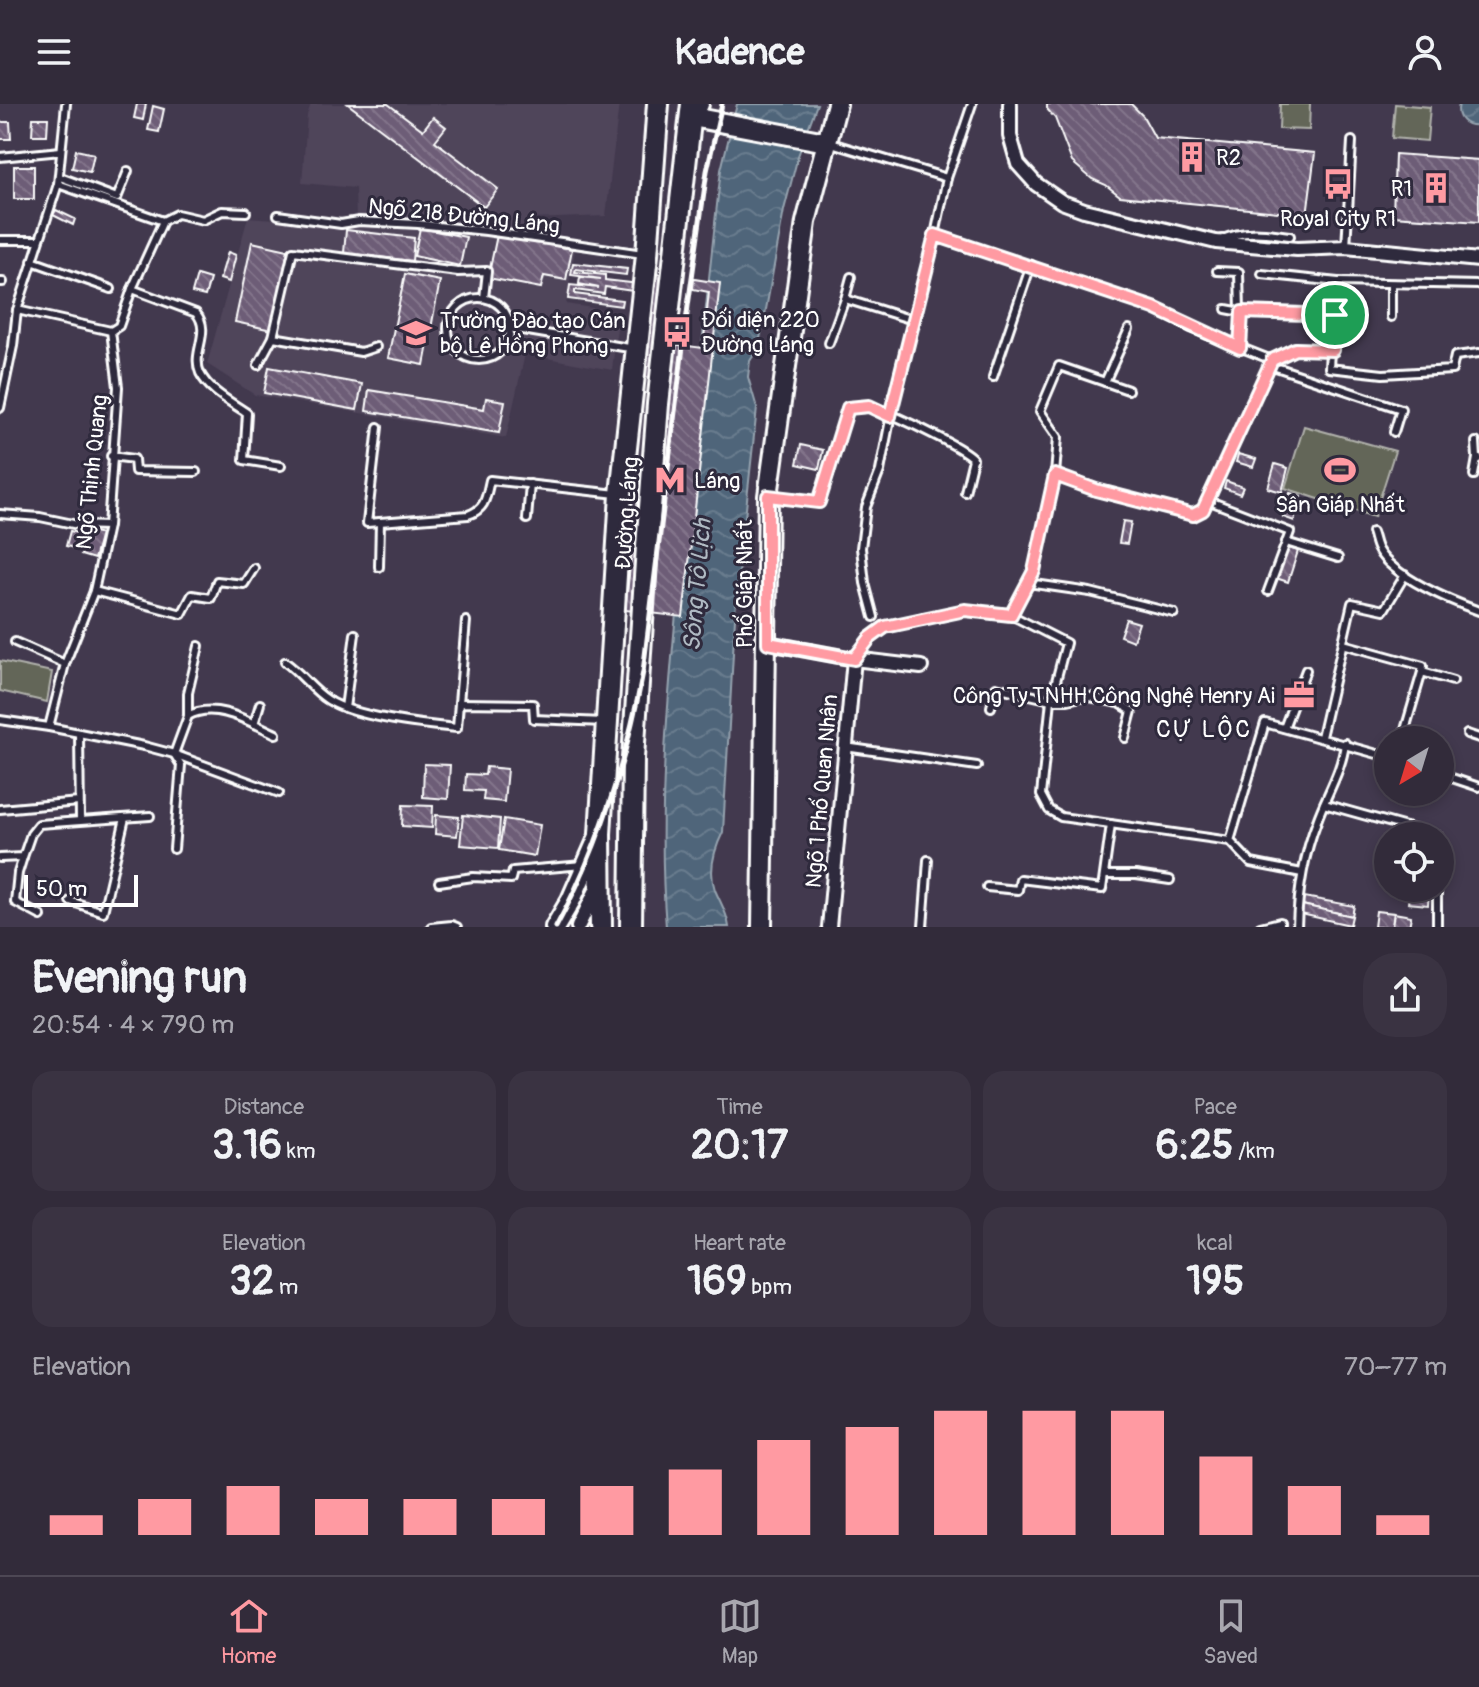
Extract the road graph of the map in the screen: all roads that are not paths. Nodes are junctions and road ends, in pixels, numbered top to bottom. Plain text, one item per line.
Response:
1 (66, 104) edge
2 (658, 104) edge
3 (837, 104) edge
4 (972, 104) edge
5 (1010, 104) edge
6 (694, 108) edge
7 (818, 140) junction
8 (1352, 141) dead end
9 (61, 151) junction
10 (0, 157) edge
11 (128, 171) dead end
12 (947, 178) junction
13 (59, 181) junction
14 (246, 212) dead end
15 (278, 215) dead end
16 (163, 221) junction
17 (935, 235) junction
18 (1290, 236) dead end
19 (0, 240) edge
20 (39, 240) junction
21 (1216, 242) junction
22 (1346, 247) junction
23 (647, 255) junction
24 (1479, 260) edge
25 (32, 261) junction
26 (1031, 265) junction
27 (1217, 271) dead end
28 (1262, 274) dead end
29 (851, 277) dead end
30 (1338, 282) junction
31 (1391, 284) junction
32 (1479, 285) edge
33 (111, 289) dead end
34 (132, 289) junction
35 (484, 298) junction
36 (845, 299) junction
37 (1226, 309) dead end
38 (17, 310) junction
39 (1241, 312) junction
40 (1335, 315) junction
41 (1391, 317) dead end
42 (913, 320) junction
43 (510, 328) junction
44 (1129, 329) dead end
45 (111, 331) junction
46 (273, 337) junction
47 (829, 343) dead end
48 (376, 347) dead end
49 (1240, 348) junction
50 (635, 349) junction
51 (1332, 350) junction
52 (1479, 353) edge
53 (1271, 363) junction
54 (258, 365) dead end
55 (993, 377) dead end
56 (1105, 382) junction
57 (1128, 390) dead end
58 (630, 400) junction
59 (658, 404) junction
60 (0, 408) edge
61 (890, 416) junction
62 (378, 427) dead end
63 (1394, 432) dead end
64 (1476, 442) dead end
65 (111, 456) junction
66 (1478, 458) edge
67 (281, 466) dead end
68 (196, 472) dead end
69 (1055, 475) junction
70 (1474, 475) dead end
71 (530, 484) junction
72 (965, 492) dead end
73 (621, 494) junction
74 (768, 496) junction
75 (1207, 500) junction
76 (0, 514) edge
77 (527, 519) dead end
78 (380, 522) junction
79 (108, 526) junction
80 (1372, 532) dead end
81 (1286, 542) junction
82 (1338, 558) dead end
83 (379, 567) dead end
84 (254, 568) dead end
85 (1405, 575) junction
86 (1028, 583) junction
87 (94, 591) junction
88 (1268, 591) dead end
89 (1479, 611) edge
90 (1174, 613) dead end
91 (1011, 615) junction
92 (874, 617) dead end
93 (466, 621) dead end
94 (355, 634) dead end
95 (15, 642) dead end
96 (768, 643) junction
97 (1343, 644) junction
98 (199, 646) dead end
99 (854, 659) junction
100 (285, 662) dead end
101 (65, 664) junction
102 (921, 667) dead end
103 (1306, 670) dead end
104 (1422, 672) junction
105 (1453, 681) dead end
106 (1051, 700) junction
107 (459, 703) junction
108 (260, 704) dead end
109 (991, 707) dead end
110 (345, 708) junction
111 (188, 716) junction
112 (0, 720) edge
113 (607, 722) junction
114 (254, 724) junction
115 (1406, 726) edge
116 (49, 727) junction
117 (1284, 728) junction
118 (79, 733) junction
119 (276, 734) dead end
120 (1467, 734) dead end
121 (1321, 737) junction
122 (1125, 738) dead end
123 (1479, 738) edge
124 (1345, 743) junction
125 (845, 747) junction
126 (1374, 752) edge
127 (174, 754) junction
128 (977, 766) dead end
129 (1454, 779) edge
130 (1479, 787) edge
131 (279, 793) dead end
132 (79, 802) junction
133 (1324, 804) junction
134 (0, 809) edge
135 (150, 816) dead end
136 (125, 818) junction
137 (80, 820) junction
138 (1388, 822) edge
139 (1111, 824) junction
140 (600, 834) junction
141 (1230, 841) junction
142 (174, 849) dead end
143 (23, 857) junction
144 (0, 858) edge
145 (928, 860) dead end
146 (587, 865) junction
147 (1302, 873) junction
148 (1106, 875) junction
149 (1170, 880) dead end
150 (439, 882) dead end
151 (600, 883) junction
152 (987, 887) dead end
153 (70, 901) dead end
154 (1437, 902) edge
155 (41, 916) dead end
156 (431, 927) edge
157 (457, 927) edge
158 (555, 927) edge
159 (578, 927) edge
160 (601, 927) edge
161 (631, 927) edge
162 (762, 927) edge
163 (829, 927) edge
164 (923, 927) edge
165 (1260, 927) edge
166 (1280, 927) edge
167 (1297, 927) edge
168 (1437, 927) edge

1 - 9 lane
2 - 23 main road, Đường Láng
3 - 7 main road, Phố Giáp Nhất
4 - 12 lane
5 - 21 street
6 - 7 main road
6 - 59 main road, Đường Láng
7 - 12 lane
7 - 74 main road, Phố Giáp Nhất
8 - 22 lane
9 - 10 lane
9 - 13 lane
11 - 13 lane
12 - 17 lane
13 - 16 lane
13 - 20 lane
14 - 16 lane
15 - 23 lane, Ngõ 218 Đường Láng
16 - 34 lane
17 - 26 lane
17 - 42 lane
18 - 21 lane
19 - 20 lane
20 - 25 lane
21 - 22 street
22 - 24 street
23 - 50 main road, Đường Láng
25 - 33 lane
25 - 38 lane
26 - 49 lane
26 - 55 lane
27 - 39 lane
28 - 30 lane
29 - 36 lane
30 - 31 lane
30 - 40 lane
31 - 32 lane
31 - 41 lane
34 - 45 lane
34 - 67 lane
35 - 43 lane
35 - 43 lane
35 - 46 lane
36 - 42 lane
36 - 47 lane
37 - 39 lane
38 - 45 lane
38 - 60 lane
39 - 40 lane
39 - 49 lane
40 - 51 lane
42 - 61 lane
43 - 50 lane
44 - 56 lane
45 - 65 lane, Ngõ Thịnh Quang
46 - 48 lane
46 - 54 lane
49 - 53 lane
50 - 58 main road, Đường Láng
51 - 52 lane
51 - 53 lane
53 - 63 lane
53 - 75 lane
56 - 57 lane
56 - 69 lane
58 - 59 main road
58 - 73 main road, Đường Láng
59 - 161 main road, Đường Láng
61 - 72 lane
61 - 74 lane
61 - 92 lane
62 - 78 lane
64 - 66 lane
65 - 68 lane
65 - 79 lane, Ngõ Thịnh Quang
66 - 70 lane
69 - 75 lane
69 - 86 lane
71 - 73 lane
71 - 77 lane
71 - 78 lane
73 - 113 main road, Đường Láng
74 - 96 main road, Phố Giáp Nhất
75 - 81 lane
76 - 79 lane
78 - 83 lane
79 - 87 lane, Ngõ Thịnh Quang
80 - 85 lane
81 - 82 lane
81 - 88 lane
84 - 87 lane
85 - 89 lane
85 - 97 lane
86 - 90 lane
86 - 91 lane
87 - 101 lane, Ngõ Thịnh Quang
91 - 99 lane
91 - 106 lane
93 - 107 lane
94 - 110 lane
95 - 101 lane
96 - 99 street
96 - 162 main road, Phố Giáp Nhất
97 - 104 lane
97 - 121 lane
98 - 111 lane
99 - 102 street
99 - 125 street, Ngõ 1 Phố Quan Nhân
100 - 110 lane
101 - 116 lane, Ngõ Thịnh Quang
103 - 117 lane
104 - 105 lane
104 - 115 lane
106 - 109 lane
106 - 122 lane
106 - 139 lane
107 - 110 lane
107 - 113 lane
108 - 114 lane
111 - 114 lane
111 - 127 lane
112 - 116 lane
113 - 140 main road, Đường Láng
114 - 119 lane
116 - 118 lane
117 - 121 lane
117 - 141 lane
118 - 127 lane
118 - 132 lane
120 - 123 lane
121 - 124 lane
124 - 126 lane
124 - 133 lane
125 - 128 lane
125 - 163 street, Ngõ 1 Phố Quan Nhân
127 - 131 lane
127 - 142 lane
129 - 130 lane
132 - 134 lane
132 - 137 lane
133 - 138 lane
133 - 147 lane
135 - 136 lane
136 - 137 lane
136 - 153 lane
137 - 143 lane
139 - 141 lane
139 - 148 lane
140 - 146 main road
140 - 151 main road, Đường Láng
141 - 147 lane
143 - 144 lane
143 - 155 lane
145 - 164 lane
146 - 150 lane
146 - 158 main road
147 - 167 lane
148 - 149 lane
148 - 152 lane
151 - 159 street
151 - 160 main road, Đường Láng
154 - 168 lane
156 - 157 lane
165 - 166 lane

